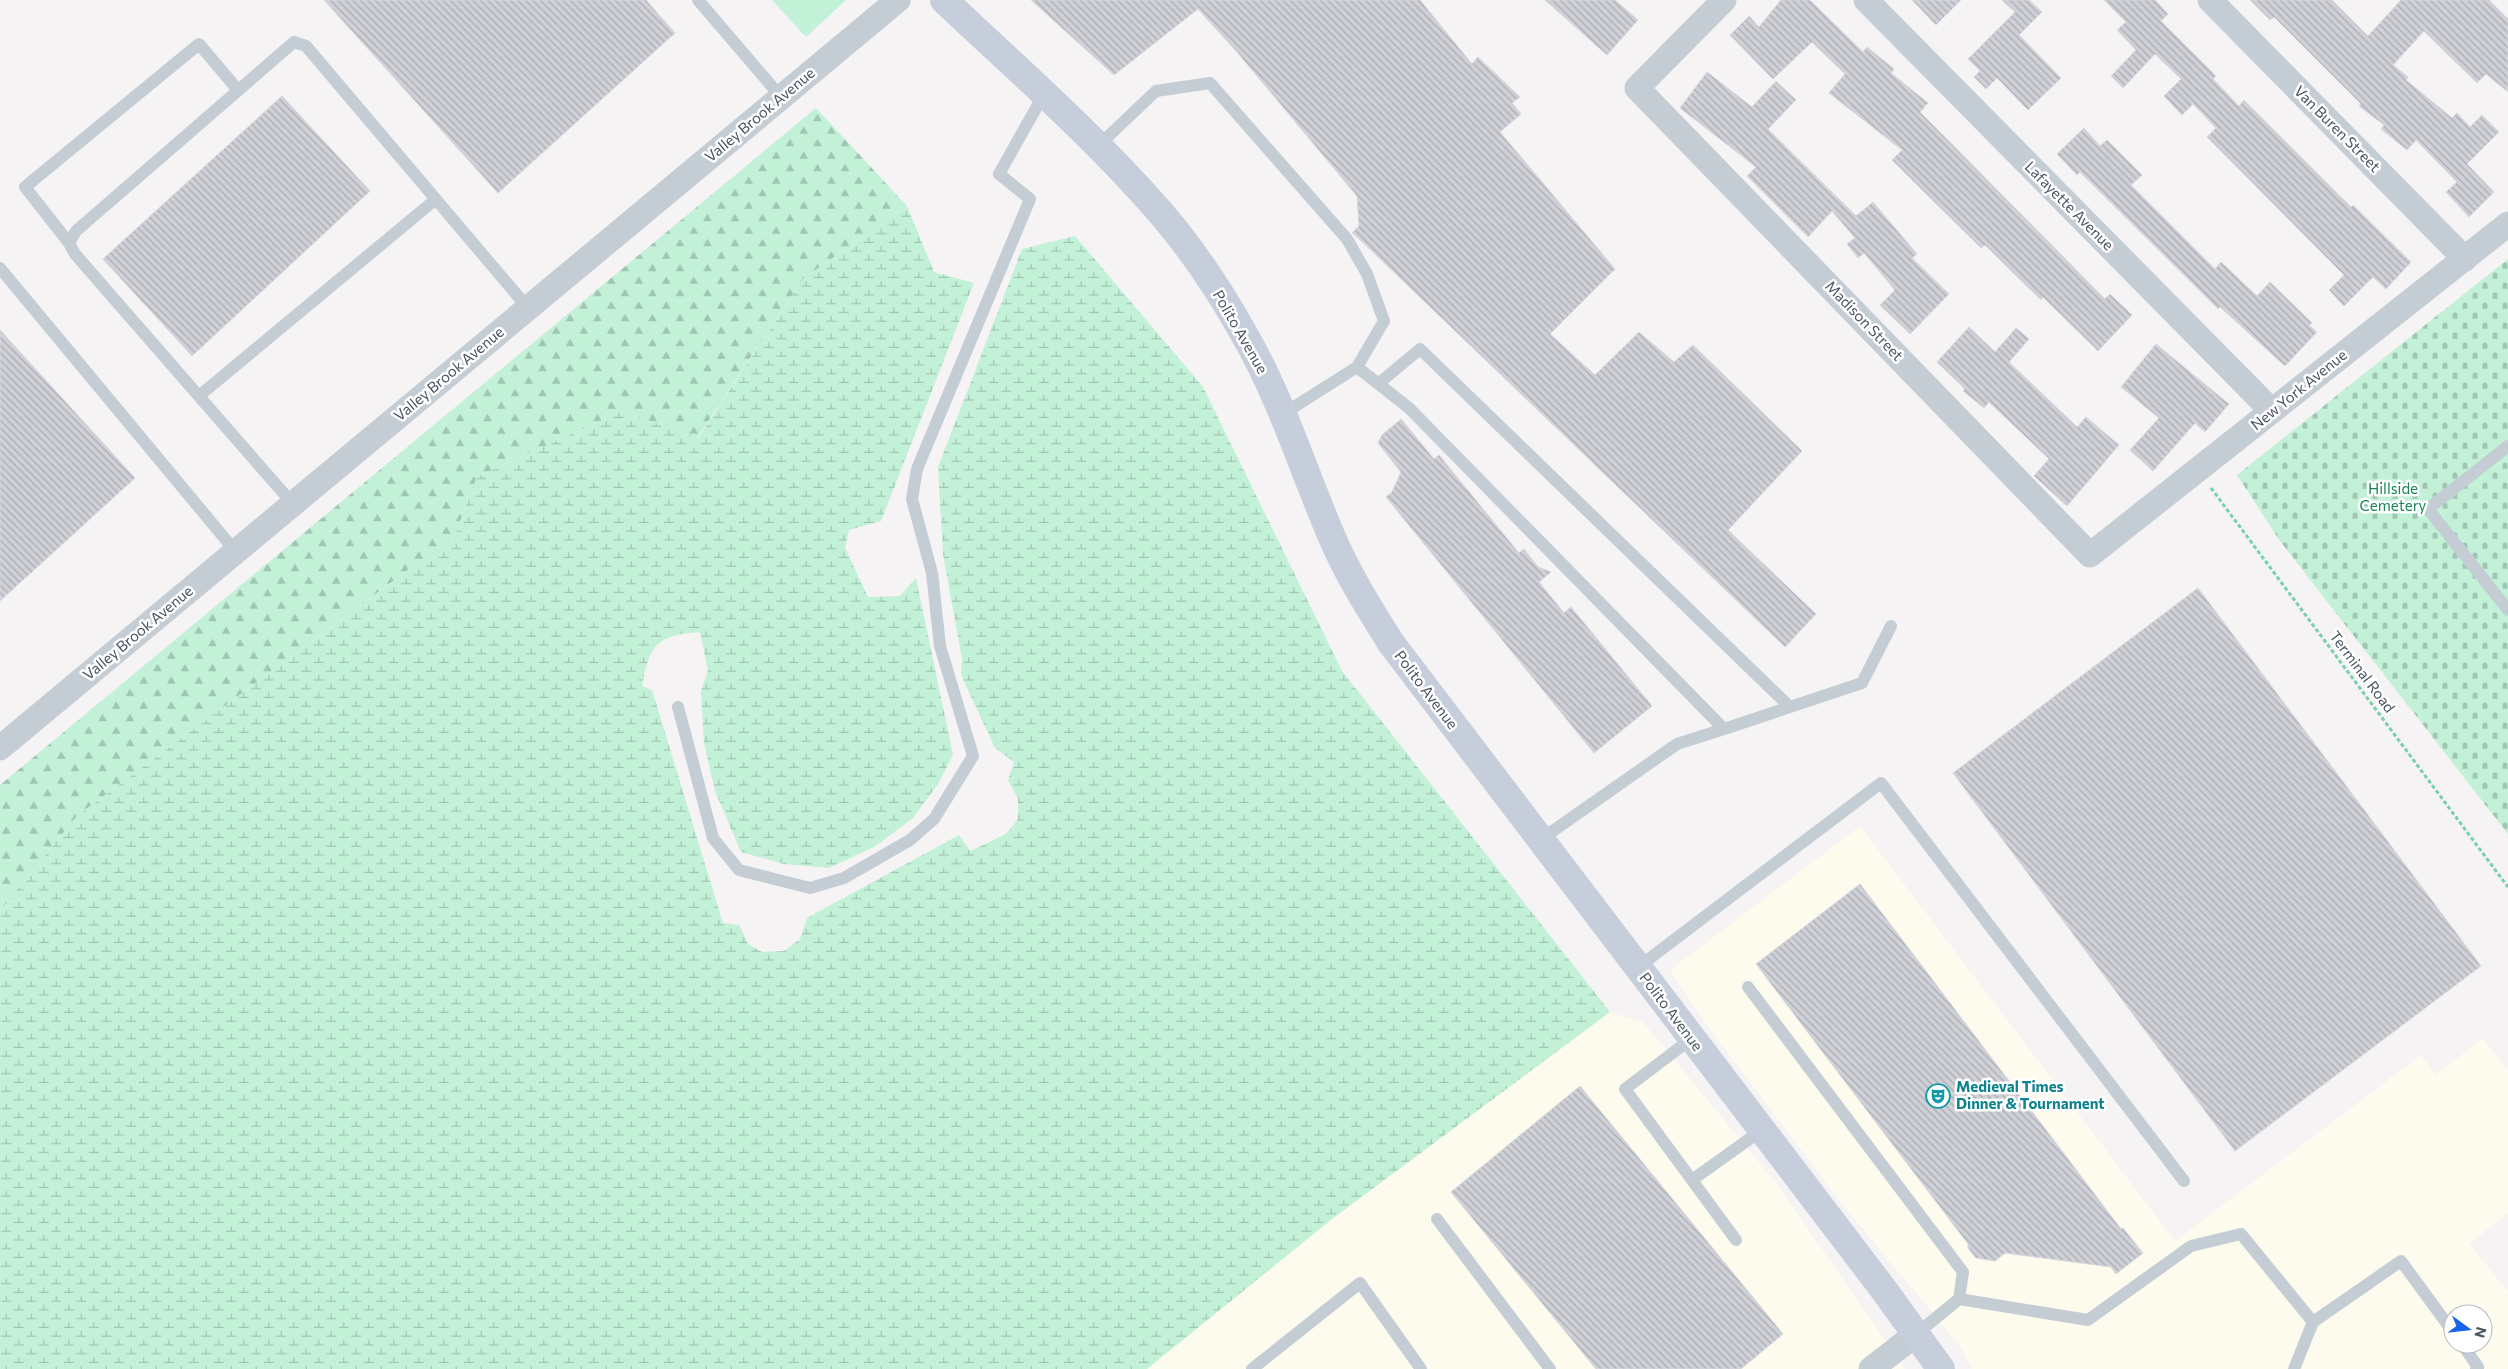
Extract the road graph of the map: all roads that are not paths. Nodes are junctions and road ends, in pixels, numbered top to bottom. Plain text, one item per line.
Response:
1 (698, 0) edge
2 (944, 0) edge
3 (1724, 0) edge
4 (1866, 0) edge
5 (2210, 0) edge
6 (892, 2) edge
7 (238, 90) junction
8 (1044, 94) junction
9 (780, 97) junction
10 (1098, 146) junction
11 (436, 199) junction
12 (2508, 224) edge
13 (69, 243) junction
14 (2465, 259) junction
15 (0, 268) edge
16 (528, 308) junction
17 (1357, 367) junction
18 (1378, 384) junction
19 (199, 396) junction
20 (2272, 411) junction
21 (1284, 414) junction
22 (2508, 446) edge
23 (293, 504) junction
24 (236, 552) junction
25 (2090, 554) joint
26 (2508, 610) edge
27 (1891, 626) dead end
28 (678, 707) dead end
29 (1790, 707) junction
30 (1724, 729) junction
31 (0, 748) edge
32 (1540, 840) junction
33 (1637, 968) junction
34 (1748, 987) dead end
35 (1691, 1039) junction
36 (1762, 1130) junction
37 (1692, 1180) junction
38 (2184, 1181) dead end
39 (1437, 1219) dead end
40 (1736, 1240) dead end
41 (1959, 1300) junction
42 (2443, 1318) edge
43 (2313, 1322) junction
44 (1915, 1335) junction
45 (2469, 1354) edge
46 (1252, 1369) edge
47 (1421, 1369) edge
48 (1550, 1369) edge
49 (1871, 1369) edge
50 (1941, 1369) edge
51 (2294, 1369) edge
52 (2476, 1369) edge

1 - 9 lane
2 - 8 street, Polito Avenue
3 - 25 street, Madison Street
4 - 20 street, Lafayette Avenue
5 - 14 street, Van Buren Street
6 - 9 street, Valley Brook Avenue
7 - 11 lane
7 - 13 lane
7 - 13 lane
8 - 10 street, Polito Avenue
8 - 28 lane
9 - 16 street, Valley Brook Avenue
10 - 17 lane
10 - 21 street, Polito Avenue
11 - 16 lane
11 - 19 lane
12 - 14 street, New York Avenue
13 - 19 lane
14 - 20 street, New York Avenue
15 - 24 lane
16 - 23 street, Valley Brook Avenue
17 - 18 lane
17 - 21 lane
18 - 29 lane
18 - 30 lane
19 - 23 lane
20 - 25 street, New York Avenue
21 - 32 street, Polito Avenue
22 - 26 lane
23 - 24 street, Valley Brook Avenue
24 - 31 street, Valley Brook Avenue
27 - 29 lane
29 - 30 lane
30 - 32 lane
32 - 33 street, Polito Avenue
33 - 35 street, Polito Avenue
33 - 38 lane
34 - 41 lane
35 - 36 street, Polito Avenue
35 - 37 lane
36 - 37 lane
36 - 44 street, Polito Avenue
37 - 40 lane
39 - 48 lane
41 - 43 lane
41 - 44 lane
42 - 43 lane
43 - 51 lane
44 - 49 street
44 - 50 street, Polito Avenue
45 - 52 lane
46 - 47 lane

